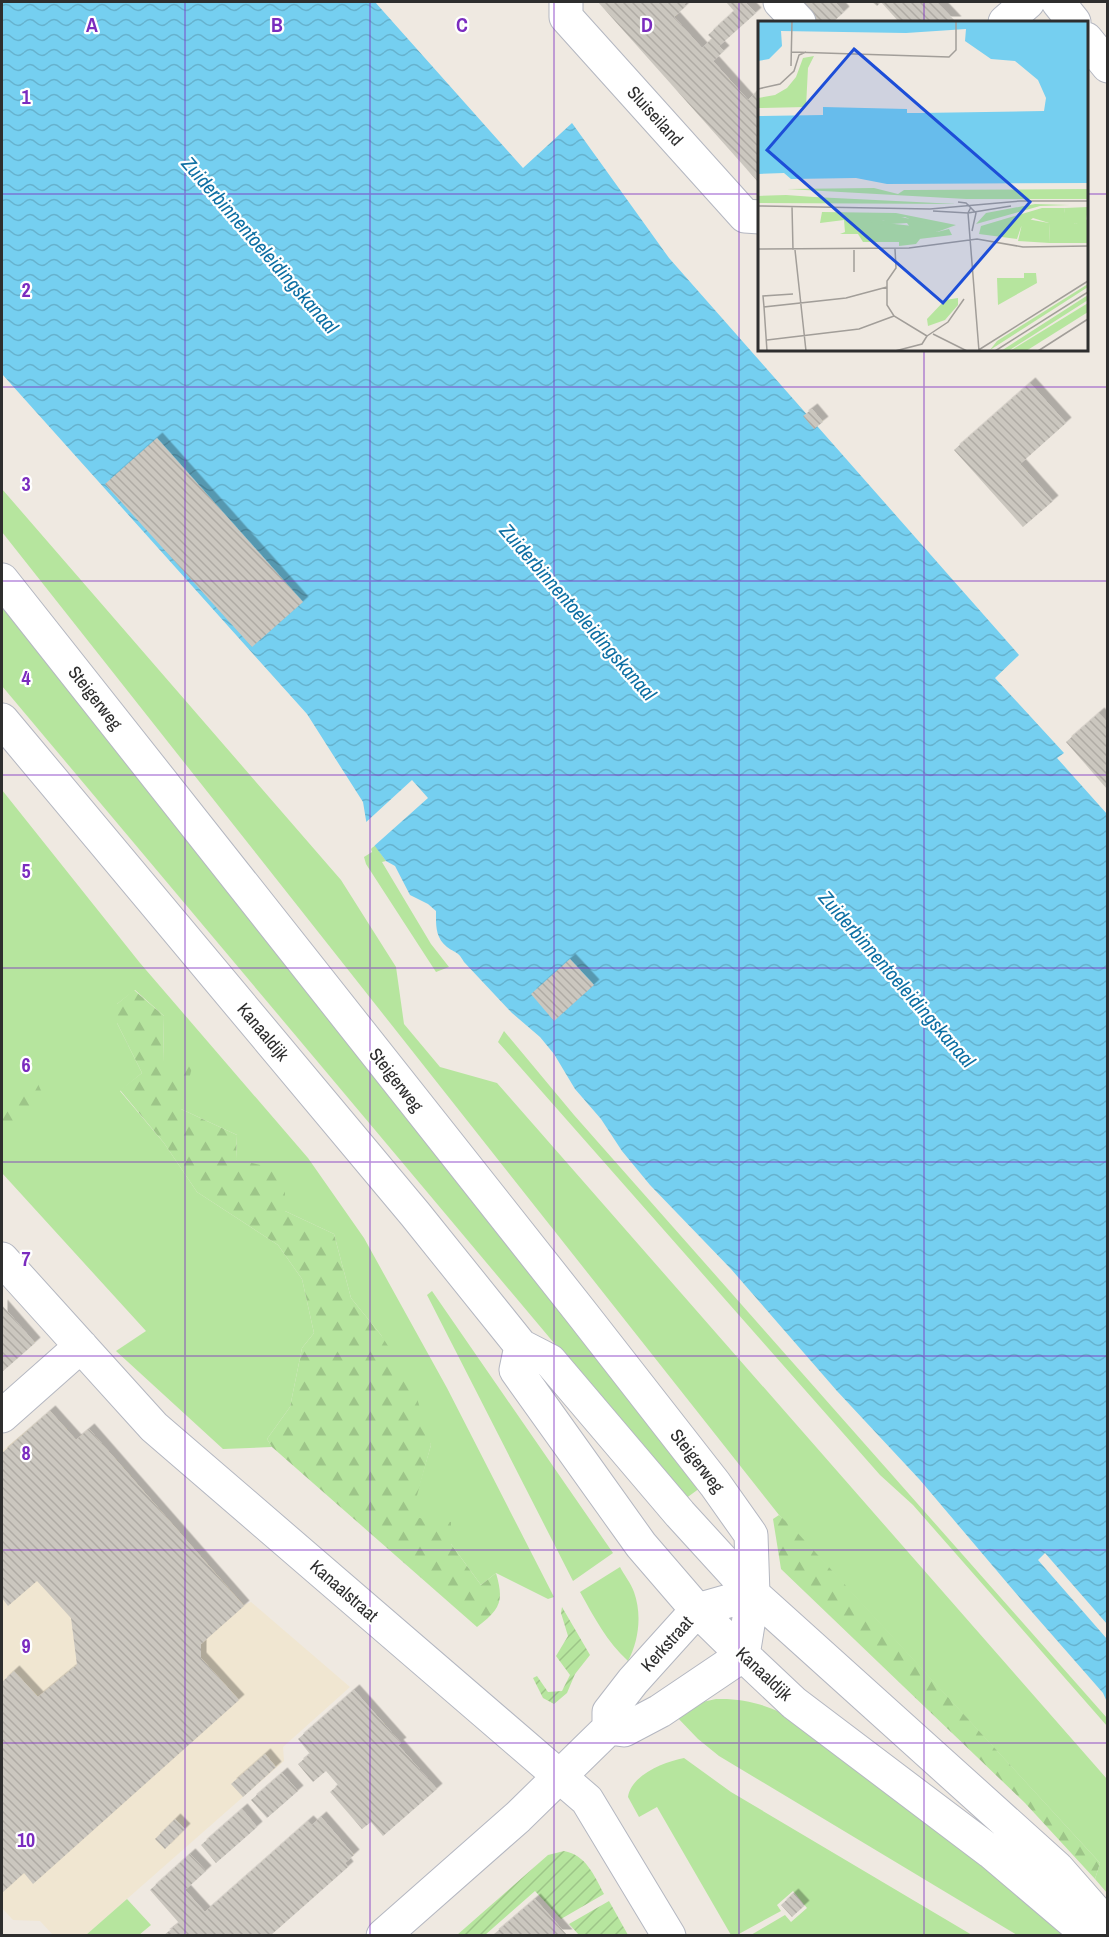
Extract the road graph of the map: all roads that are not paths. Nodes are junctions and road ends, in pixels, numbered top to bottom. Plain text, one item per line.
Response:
1 (566, 2) edge
2 (780, 2) edge
3 (1028, 2) edge
4 (1058, 2) edge
5 (798, 21) edge
6 (1006, 21) edge
7 (1073, 21) edge
8 (1088, 42) edge
9 (1107, 66) edge
10 (758, 216) edge
11 (2, 580) edge
12 (2, 720) edge
13 (2, 1259) edge
14 (81, 1346) junction
15 (521, 1346) junction
16 (2, 1416) edge
17 (753, 1594) junction
18 (698, 1610) junction
19 (743, 1655) junction
20 (609, 1728) junction
21 (560, 1775) junction
22 (1107, 1926) edge
23 (383, 1935) edge
24 (669, 1935) edge
25 (1090, 1935) edge

1 - 10 street, Sluiseiland
2 - 5 street
3 - 6 street
4 - 7 street
8 - 9 street
11 - 17 street, Steigerweg
12 - 15 street, Kanaaldijk
13 - 14 street, Kanaalstraat
14 - 16 street
14 - 21 street, Kanaalstraat
15 - 17 street, Kanaaldijk
15 - 18 street, Kanaaldijk
17 - 18 street, Kerkstraat
17 - 19 street
17 - 22 street, Kanaaldijk
18 - 19 street, Kanaaldijk
18 - 20 street, Kerkstraat
19 - 20 street
19 - 25 street, Kanaaldijk
20 - 21 street, Kerkstraat
21 - 23 street, Kerkstraat
21 - 24 street, Kanaalstraat

